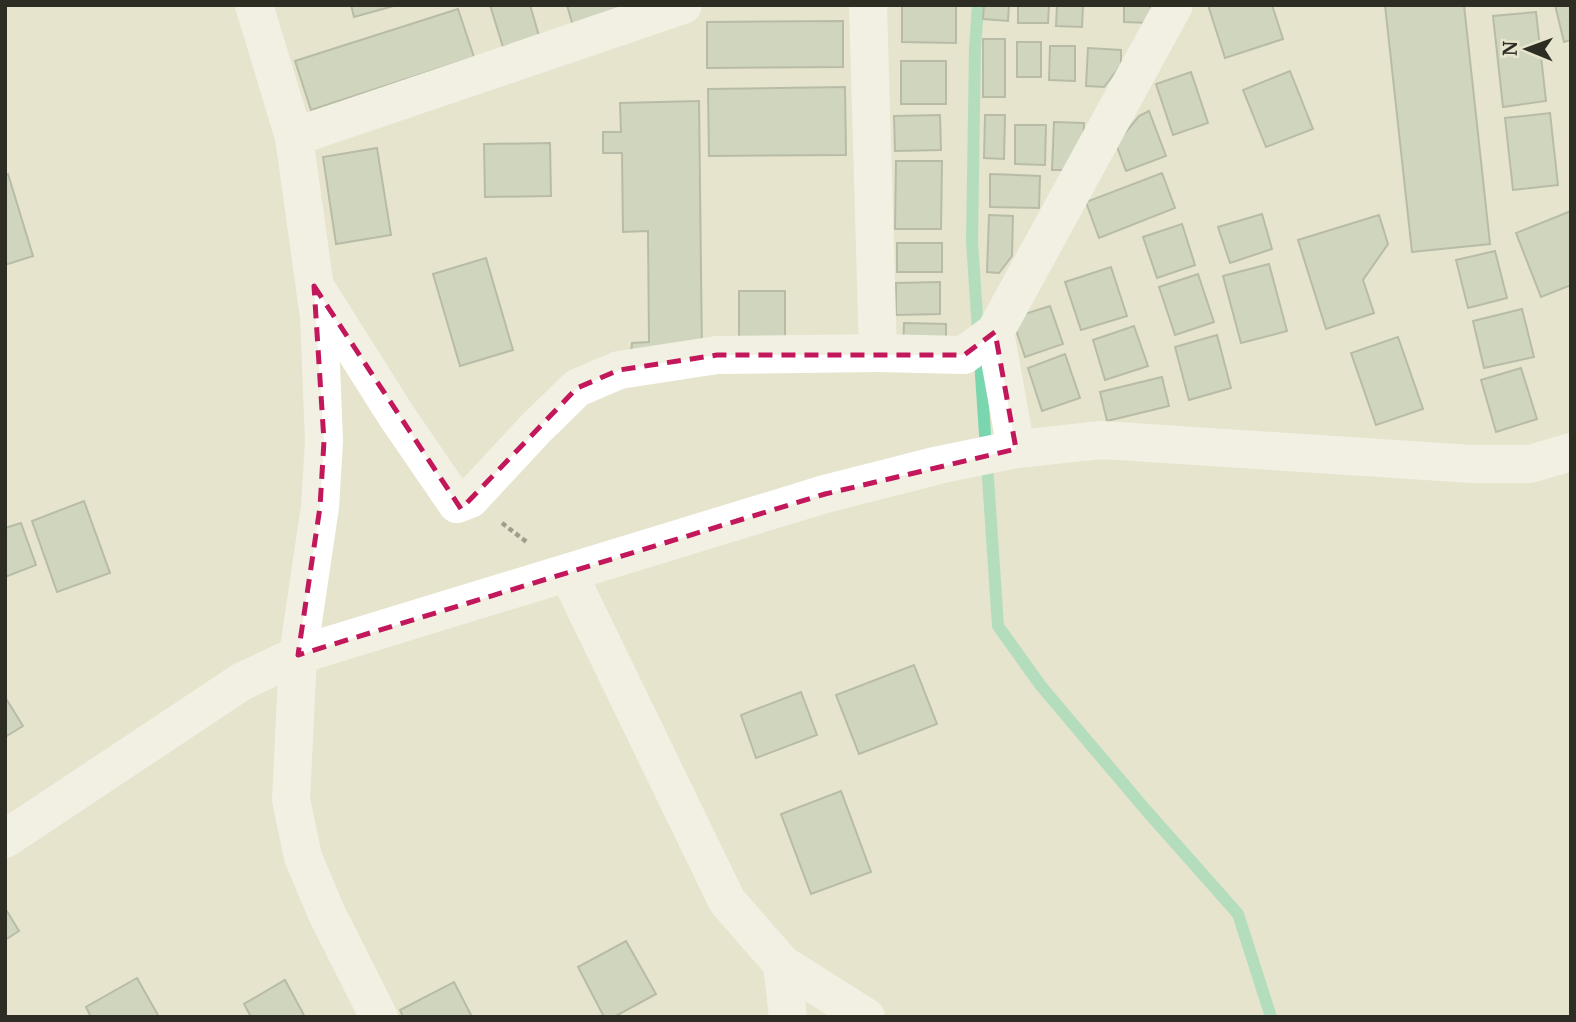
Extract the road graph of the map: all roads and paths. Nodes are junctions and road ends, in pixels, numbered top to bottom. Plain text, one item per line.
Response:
1 (254, 5) edge
2 (683, 5) edge
3 (868, 5) edge
4 (1174, 5) edge
5 (293, 137) junction
6 (314, 286) junction
7 (995, 332) junction
8 (878, 353) junction
9 (1016, 449) junction
10 (1571, 452) edge
11 (1530, 464) junction
12 (1571, 474) edge
13 (470, 499) junction
14 (568, 573) junction
15 (298, 655) junction
16 (5, 839) edge
17 (782, 964) junction
18 (379, 1017) edge
19 (788, 1017) edge
20 (866, 1017) edge

1 - 5 street
2 - 5 street
3 - 8 street
4 - 7 street
5 - 6 street
6 - 13 street
6 - 15 street
7 - 8 street
7 - 9 street
8 - 13 street
9 - 11 street
9 - 14 street
10 - 11 street
11 - 12 street
13 - 14 path
14 - 15 street
14 - 17 street
15 - 16 street
15 - 18 street
17 - 19 street
17 - 20 street

